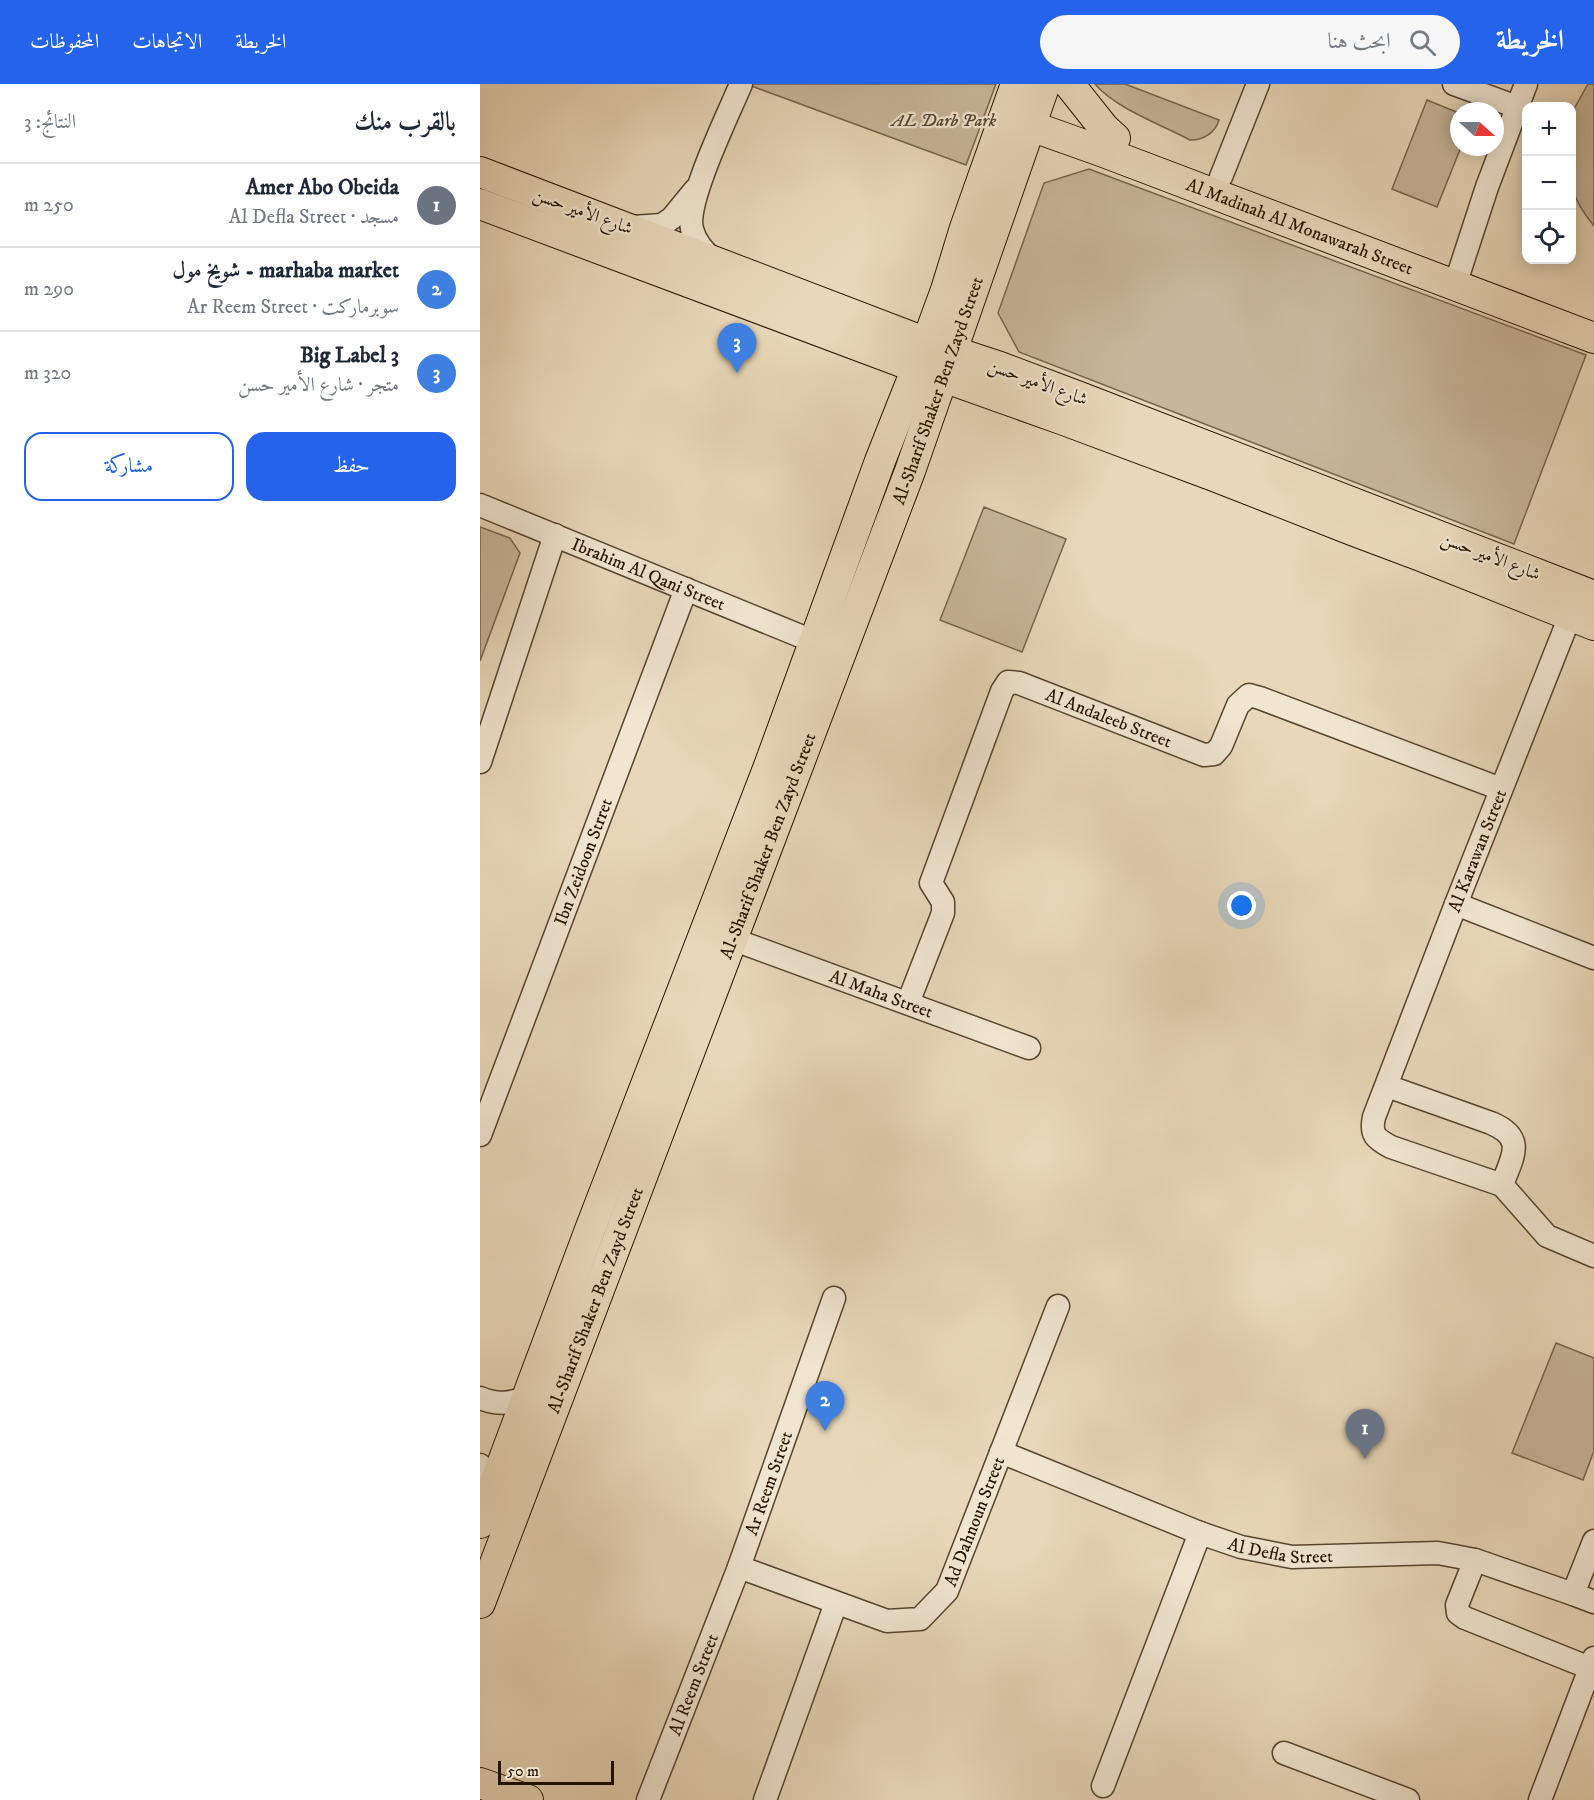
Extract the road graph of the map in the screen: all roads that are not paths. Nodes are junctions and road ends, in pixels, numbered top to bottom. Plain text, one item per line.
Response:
1 (741, 84) edge
2 (1069, 84) edge
3 (1257, 84) edge
4 (1455, 84) edge
5 (1526, 84) edge
6 (1023, 103) edge
7 (1517, 107) junction
8 (1108, 144) junction
9 (480, 172) edge
10 (1014, 172) junction
11 (1221, 177) junction
12 (698, 187) junction
13 (480, 204) edge
14 (627, 227) junction
15 (713, 260) junction
16 (1457, 277) junction
17 (958, 295) junction
18 (1594, 320) edge
19 (876, 338) junction
20 (1594, 338) edge
21 (935, 360) junction
22 (995, 380) junction
23 (896, 422) junction
24 (923, 437) junction
25 (480, 506) edge
26 (555, 536) junction
27 (1421, 543) junction
28 (686, 589) junction
29 (1594, 596) edge
30 (1582, 621) edge
31 (815, 642) junction
32 (480, 762) edge
33 (782, 771) junction
34 (1502, 789) junction
35 (1456, 904) junction
36 (732, 939) junction
37 (1594, 958) edge
38 (908, 1003) junction
39 (1029, 1048) dead end
40 (1387, 1086) junction
41 (480, 1135) edge
42 (1502, 1185) junction
43 (586, 1240) junction
44 (614, 1251) junction
45 (1594, 1256) edge
46 (834, 1298) dead end
47 (1058, 1306) dead end
48 (527, 1397) junction
49 (480, 1398) edge
50 (1001, 1452) junction
51 (480, 1465) edge
52 (485, 1511) edge
53 (1200, 1533) junction
54 (1594, 1540) edge
55 (1474, 1560) junction
56 (739, 1567) junction
57 (1573, 1594) junction
58 (1594, 1602) edge
59 (480, 1603) edge
60 (836, 1603) junction
61 (1592, 1663) edge
62 (1284, 1753) dead end
63 (480, 1783) edge
64 (1103, 1786) dead end
65 (528, 1800) edge
66 (648, 1800) edge
67 (765, 1800) edge
68 (1408, 1800) edge
69 (1540, 1800) edge

1 - 12 street
2 - 8 main road
3 - 11 street
4 - 7 street
5 - 7 street
6 - 8 main road, Al Madinah Al Monawarah Street
6 - 10 main road, Al-Sharif Shaker Ben Zayd Street
6 - 17 main road, Al-Sharif Shaker Ben Zayd Street
7 - 16 street
8 - 10 main road
8 - 11 main road, Al Madinah Al Monawarah Street
8 - 16 main road, Al Madinah Al Monawarah Street
9 - 14 main road, شارع الأمير حسن
10 - 17 main road, Al-Sharif Shaker Ben Zayd Street
11 - 16 main road, Al Madinah Al Monawarah Street
12 - 14 street
12 - 15 street
13 - 19 main road, شارع الأمير حسن
14 - 15 main road, شارع الأمير حسن
15 - 19 main road, شارع الأمير حسن
16 - 18 main road, Al Madinah Al Monawarah Street
16 - 20 main road, Al Madinah Al Monawarah Street
17 - 19 main road
17 - 21 main road, Al-Sharif Shaker Ben Zayd Street
17 - 22 main road
19 - 21 main road, شارع الأمير حسن
19 - 23 main road
21 - 22 main road, شارع الأمير حسن
21 - 23 main road, Al-Sharif Shaker Ben Zayd Street
21 - 24 main road, Al-Sharif Shaker Ben Zayd Street
22 - 24 main road
22 - 27 main road, شارع الأمير حسن
23 - 31 main road, Al-Sharif Shaker Ben Zayd Street
24 - 33 main road, Al-Sharif Shaker Ben Zayd Street
25 - 26 street, Ibrahim Al Qani Street
26 - 28 street, Ibrahim Al Qani Street
26 - 32 street
27 - 29 main road, شارع الأمير حسن
27 - 30 main road, شارع الأمير حسن
28 - 31 street, Ibrahim Al Qani Street
28 - 41 street, Ibn Zeidoon Strret
30 - 34 street, Al Karawan Street
31 - 33 main road, Al-Sharif Shaker Ben Zayd Street
33 - 36 main road, Al-Sharif Shaker Ben Zayd Street
33 - 43 main road, Al-Sharif Shaker Ben Zayd Street
34 - 35 street, Al Karawan Street
34 - 38 street, Al Andaleeb Street
35 - 37 street
35 - 40 street, Al Karawan Street
36 - 38 street, Al Maha Street
36 - 44 main road, Al-Sharif Shaker Ben Zayd Street
38 - 39 street, Al Maha Street
40 - 42 street
40 - 42 street, Al Karawan Street
42 - 45 street
43 - 44 main road
43 - 48 main road, Al-Sharif Shaker Ben Zayd Street
44 - 59 main road, Al-Sharif Shaker Ben Zayd Street
46 - 56 street, Ar Reem Street
47 - 50 street, Ad Dahnoun Street
48 - 49 street
48 - 52 main road, Al-Sharif Shaker Ben Zayd Street
50 - 53 street, Al Defla Street
50 - 60 street, Ad Dahnoun Street
51 - 52 street
53 - 55 street, Al Defla Street
53 - 64 street
54 - 57 street
55 - 57 street, Al Defla Street
55 - 61 street
56 - 60 street, Ad Dahnoun Street
56 - 66 street, Al Reem Street
57 - 58 street, Al Defla Street
60 - 67 street
61 - 69 street
62 - 68 street
63 - 65 main road

